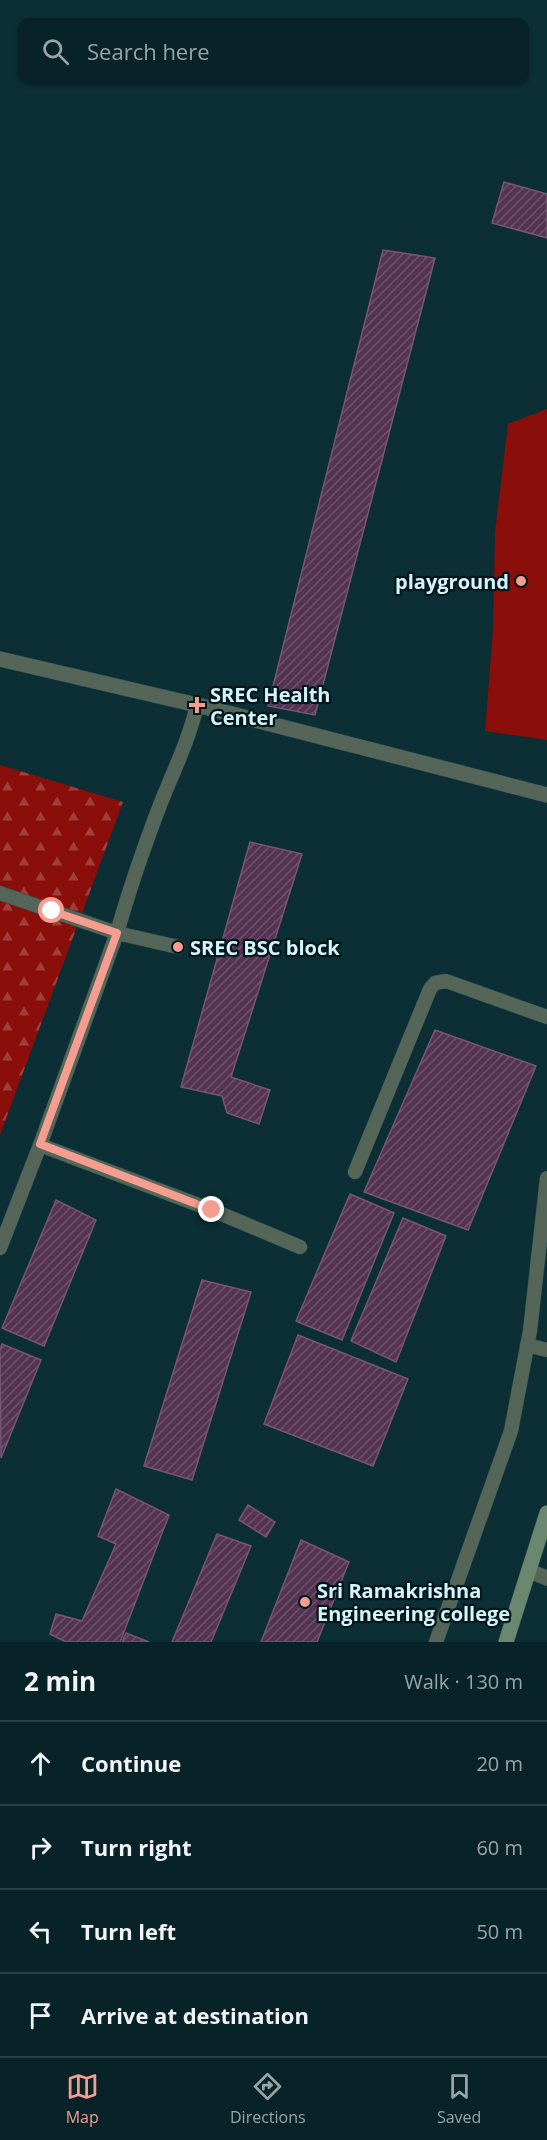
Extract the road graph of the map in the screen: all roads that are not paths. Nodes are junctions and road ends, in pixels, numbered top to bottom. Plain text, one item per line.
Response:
1 (0, 659) edge
2 (197, 705) junction
3 (547, 795) edge
4 (0, 893) edge
5 (117, 933) junction
6 (178, 947) dead end
7 (547, 1017) edge
8 (40, 1144) junction
9 (355, 1172) dead end
10 (547, 1178) edge
11 (300, 1247) dead end
12 (0, 1248) edge
13 (527, 1345) junction
14 (547, 1350) edge
15 (547, 1513) edge
16 (529, 1571) junction
17 (547, 1578) edge
18 (436, 1642) edge
19 (506, 1642) edge

1 - 2 street
2 - 3 street
2 - 5 lane
4 - 5 lane
5 - 6 lane
5 - 8 lane
7 - 9 lane
8 - 11 lane
8 - 12 lane
10 - 13 lane
13 - 14 lane
13 - 18 lane
15 - 16 street
16 - 17 street
16 - 19 street

